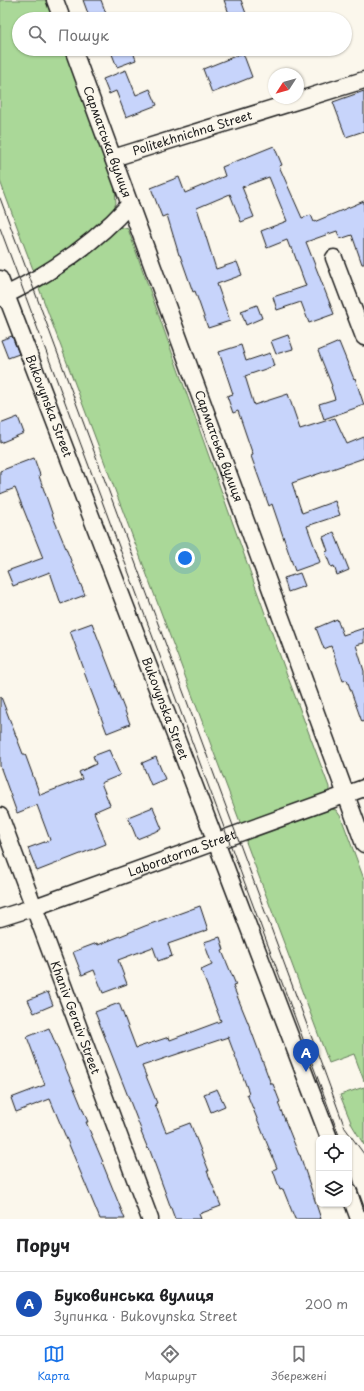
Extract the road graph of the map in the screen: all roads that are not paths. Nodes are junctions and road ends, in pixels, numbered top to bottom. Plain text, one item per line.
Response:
1 (55, 0) edge
2 (59, 12) edge
3 (76, 56) edge
4 (364, 80) edge
5 (113, 158) junction
6 (130, 204) junction
7 (334, 258) dead end
8 (0, 280) edge
9 (3, 296) edge
10 (364, 337) edge
11 (364, 788) edge
12 (346, 795) junction
13 (0, 816) edge
14 (216, 842) junction
15 (364, 844) edge
16 (35, 908) junction
17 (0, 918) edge
18 (327, 1135) edge
19 (352, 1200) edge
20 (150, 1219) edge
21 (359, 1219) edge

1 - 2 street
3 - 5 street, Сарматська вулиця
4 - 5 street, Politekhnichna Street
5 - 6 street, Сарматська вулиця
6 - 9 street
6 - 12 street, Сарматська вулиця
7 - 10 street
8 - 9 street, Bukovynska Street
9 - 14 street, Bukovynska Street
11 - 12 street, Laboratorna Street
12 - 14 street, Laboratorna Street
12 - 15 street, Сарматська вулиця
13 - 16 street, Khaniv Geraiv Street
14 - 16 street, Laboratorna Street
14 - 18 street, Bukovynska Street
16 - 17 street, Laboratorna Street
16 - 20 street, Khaniv Geraiv Street
19 - 21 street

